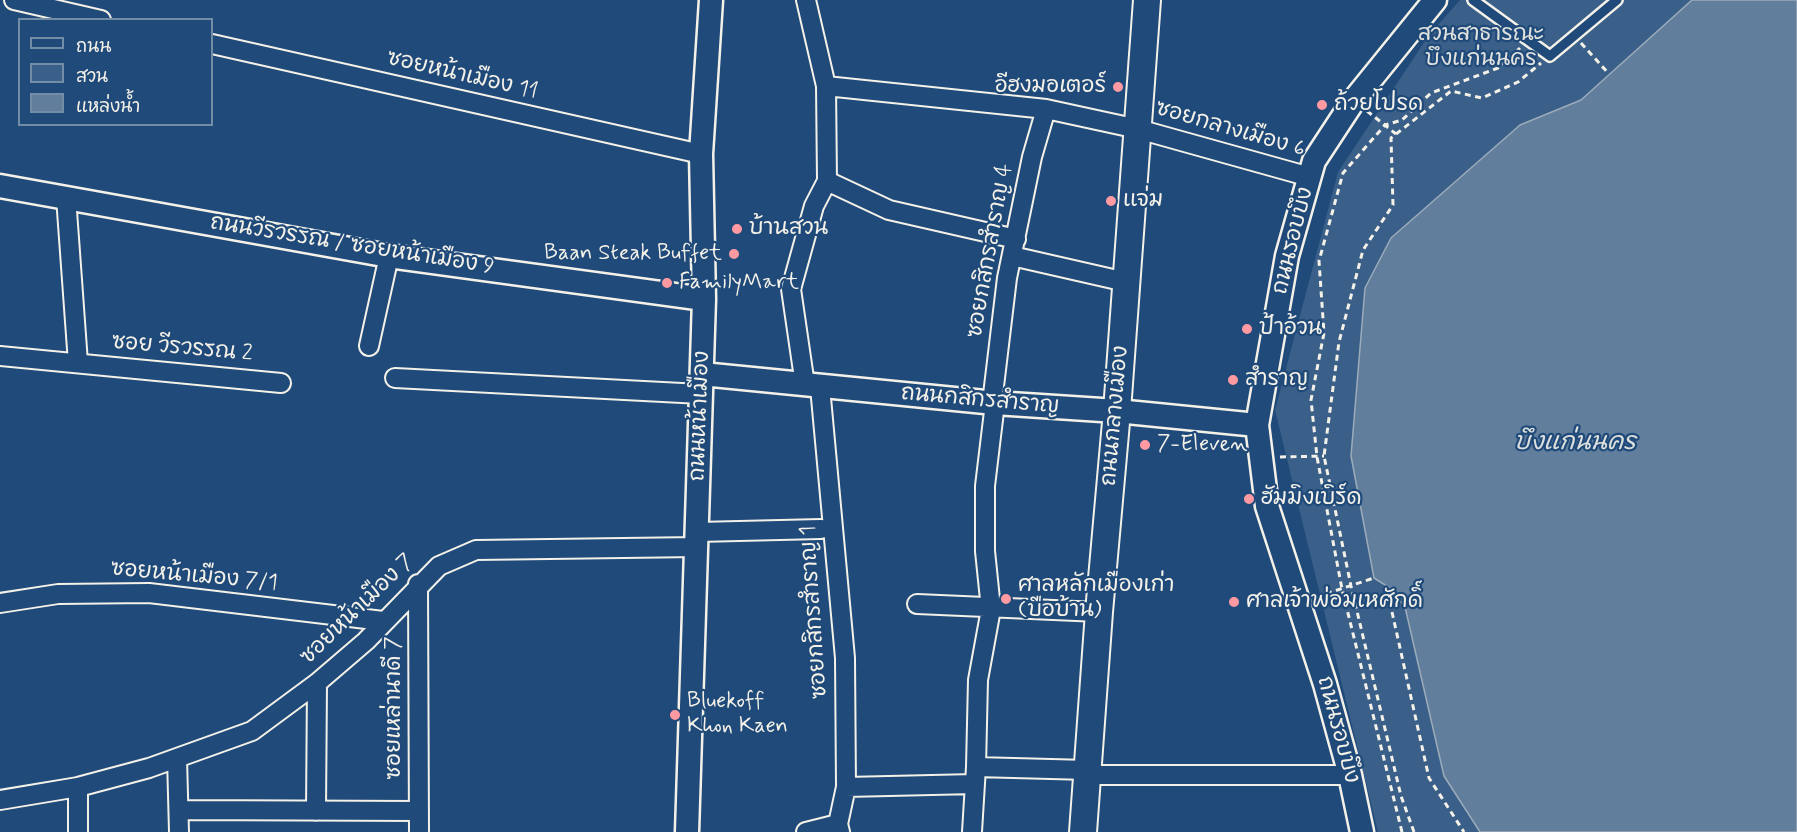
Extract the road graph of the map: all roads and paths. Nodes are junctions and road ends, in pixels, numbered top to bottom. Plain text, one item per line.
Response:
1 (14, 0) edge
2 (711, 0) edge
3 (806, 0) edge
4 (1147, 0) edge
5 (1434, 0) edge
6 (1473, 0) edge
7 (1617, 0) edge
8 (92, 18) edge
9 (1574, 35) junction
10 (1529, 40) junction
11 (213, 44) edge
12 (1550, 56) junction
13 (1609, 74) dead end
14 (826, 86) junction
15 (1354, 100) junction
16 (1046, 109) junction
17 (1385, 125) junction
18 (1138, 129) junction
19 (1396, 134) junction
20 (701, 154) junction
21 (1310, 177) junction
22 (827, 181) junction
23 (0, 186) edge
24 (66, 197) junction
25 (1014, 247) junction
26 (389, 256) junction
27 (1126, 282) junction
28 (704, 299) junction
29 (369, 346) dead end
30 (0, 356) edge
31 (78, 363) junction
32 (394, 378) dead end
33 (281, 382) dead end
34 (702, 384) junction
35 (813, 386) junction
36 (994, 403) junction
37 (1118, 411) junction
38 (1257, 425) junction
39 (1324, 456) junction
40 (1317, 457) junction
41 (1260, 458) junction
42 (821, 530) dead end
43 (698, 540) junction
44 (1374, 578) dead end
45 (418, 584) junction
46 (1351, 586) junction
47 (1342, 589) junction
48 (0, 603) edge
49 (1298, 603) junction
50 (917, 604) dead end
51 (991, 609) junction
52 (1099, 612) junction
53 (1392, 612) dead end
54 (383, 621) junction
55 (317, 683) junction
56 (177, 758) junction
57 (1088, 772) junction
58 (976, 775) junction
59 (1350, 775) junction
60 (78, 787) junction
61 (846, 787) junction
62 (0, 800) edge
63 (180, 810) junction
64 (316, 811) junction
65 (419, 811) junction
66 (839, 828) edge
67 (78, 832) edge
68 (179, 832) edge
69 (419, 832) edge
70 (687, 832) edge
71 (806, 832) edge
72 (972, 832) edge
73 (1083, 832) edge
74 (1362, 832) edge
75 (1402, 832) edge
76 (1414, 832) edge
77 (1464, 832) edge

1 - 8 street
2 - 20 street, ถนนหน้าเมือง
3 - 14 street
4 - 18 main road, ถนนกลางเมือง
5 - 15 street, ถนนรอบบึง
6 - 10 lane
7 - 9 lane
9 - 12 lane
9 - 13 path
10 - 12 lane
10 - 17 path
11 - 20 street, ซอยหน้าเมือง 11
12 - 19 path
14 - 16 street, ซอยกลางเมือง 6
14 - 22 street
15 - 17 path
15 - 21 street, ถนนรอบบึง
16 - 18 street, ซอยกลางเมือง 6
16 - 25 street, ซอยกสิกรสำราญ 4
17 - 19 path
17 - 40 path
18 - 21 street, ซอยกลางเมือง 6
18 - 27 main road, ถนนกลางเมือง
19 - 39 path
20 - 28 street, ถนนหน้าเมือง
21 - 38 street, ถนนรอบบึง
22 - 25 street
22 - 35 street, ซอยกสิกรสำราญ 1
23 - 24 street, ถนนวีรวรรณ / ซอยหน้าเมือง 9
24 - 26 street, ถนนวีรวรรณ / ซอยหน้าเมือง 9
24 - 31 street, ซอย วีรวรรณ 2
25 - 27 street
25 - 36 street, ซอยกสิกรสำราญ 4
26 - 28 street, ถนนวีรวรรณ / ซอยหน้าเมือง 9
26 - 29 street
27 - 37 main road, ถนนกลางเมือง
28 - 34 street, ถนนหน้าเมือง
30 - 31 street, ซอย วีรวรรณ 2
31 - 33 street, ซอย วีรวรรณ 2
32 - 34 street
34 - 35 street, ถนนกสิกรสำราญ
34 - 43 street, ถนนหน้าเมือง
35 - 36 street, ถนนกสิกรสำราญ
35 - 61 street, ซอยกสิกรสำราญ 1
36 - 37 street, ถนนกสิกรสำราญ
36 - 51 street, ซอยกสิกรสำราญ 4
37 - 38 street, ถนนกสิกรสำราญ
37 - 52 main road, ถนนกลางเมือง
38 - 41 street, ถนนรอบบึง
39 - 40 path
39 - 46 path
40 - 41 path
40 - 47 path
41 - 49 street, ถนนรอบบึง
42 - 43 street, ซอยหน้าเมือง 7
43 - 45 street, ซอยหน้าเมือง 7
43 - 70 street, ถนนหน้าเมือง
44 - 46 path
45 - 54 street, ซอยหน้าเมือง 7
45 - 65 street, ซอยเหล่านาดี 7
46 - 47 path
46 - 76 path
47 - 49 path
47 - 75 path
48 - 54 street, ซอยหน้าเมือง 7/1
49 - 59 street, ถนนรอบบึง
50 - 51 street
51 - 52 street
51 - 58 street, ซอยกสิกรสำราญ 4
52 - 57 main road, ถนนกลางเมือง
53 - 77 path
54 - 55 street, ซอยหน้าเมือง 7
55 - 56 street, ซอยหน้าเมือง 7
55 - 64 street
56 - 60 street, ซอยหน้าเมือง 7
56 - 63 street
57 - 58 street
57 - 59 street
57 - 73 main road, ถนนกลางเมือง
58 - 61 street
58 - 72 street, ซอยกสิกรสำราญ 4
59 - 74 street, ถนนรอบบึง
60 - 62 street, ซอยหน้าเมือง 7
60 - 67 street
61 - 66 street, ซอยกสิกรสำราญ 1
63 - 64 street
63 - 68 street
64 - 65 street
65 - 69 street, ซอยเหล่านาดี 7
66 - 71 street

